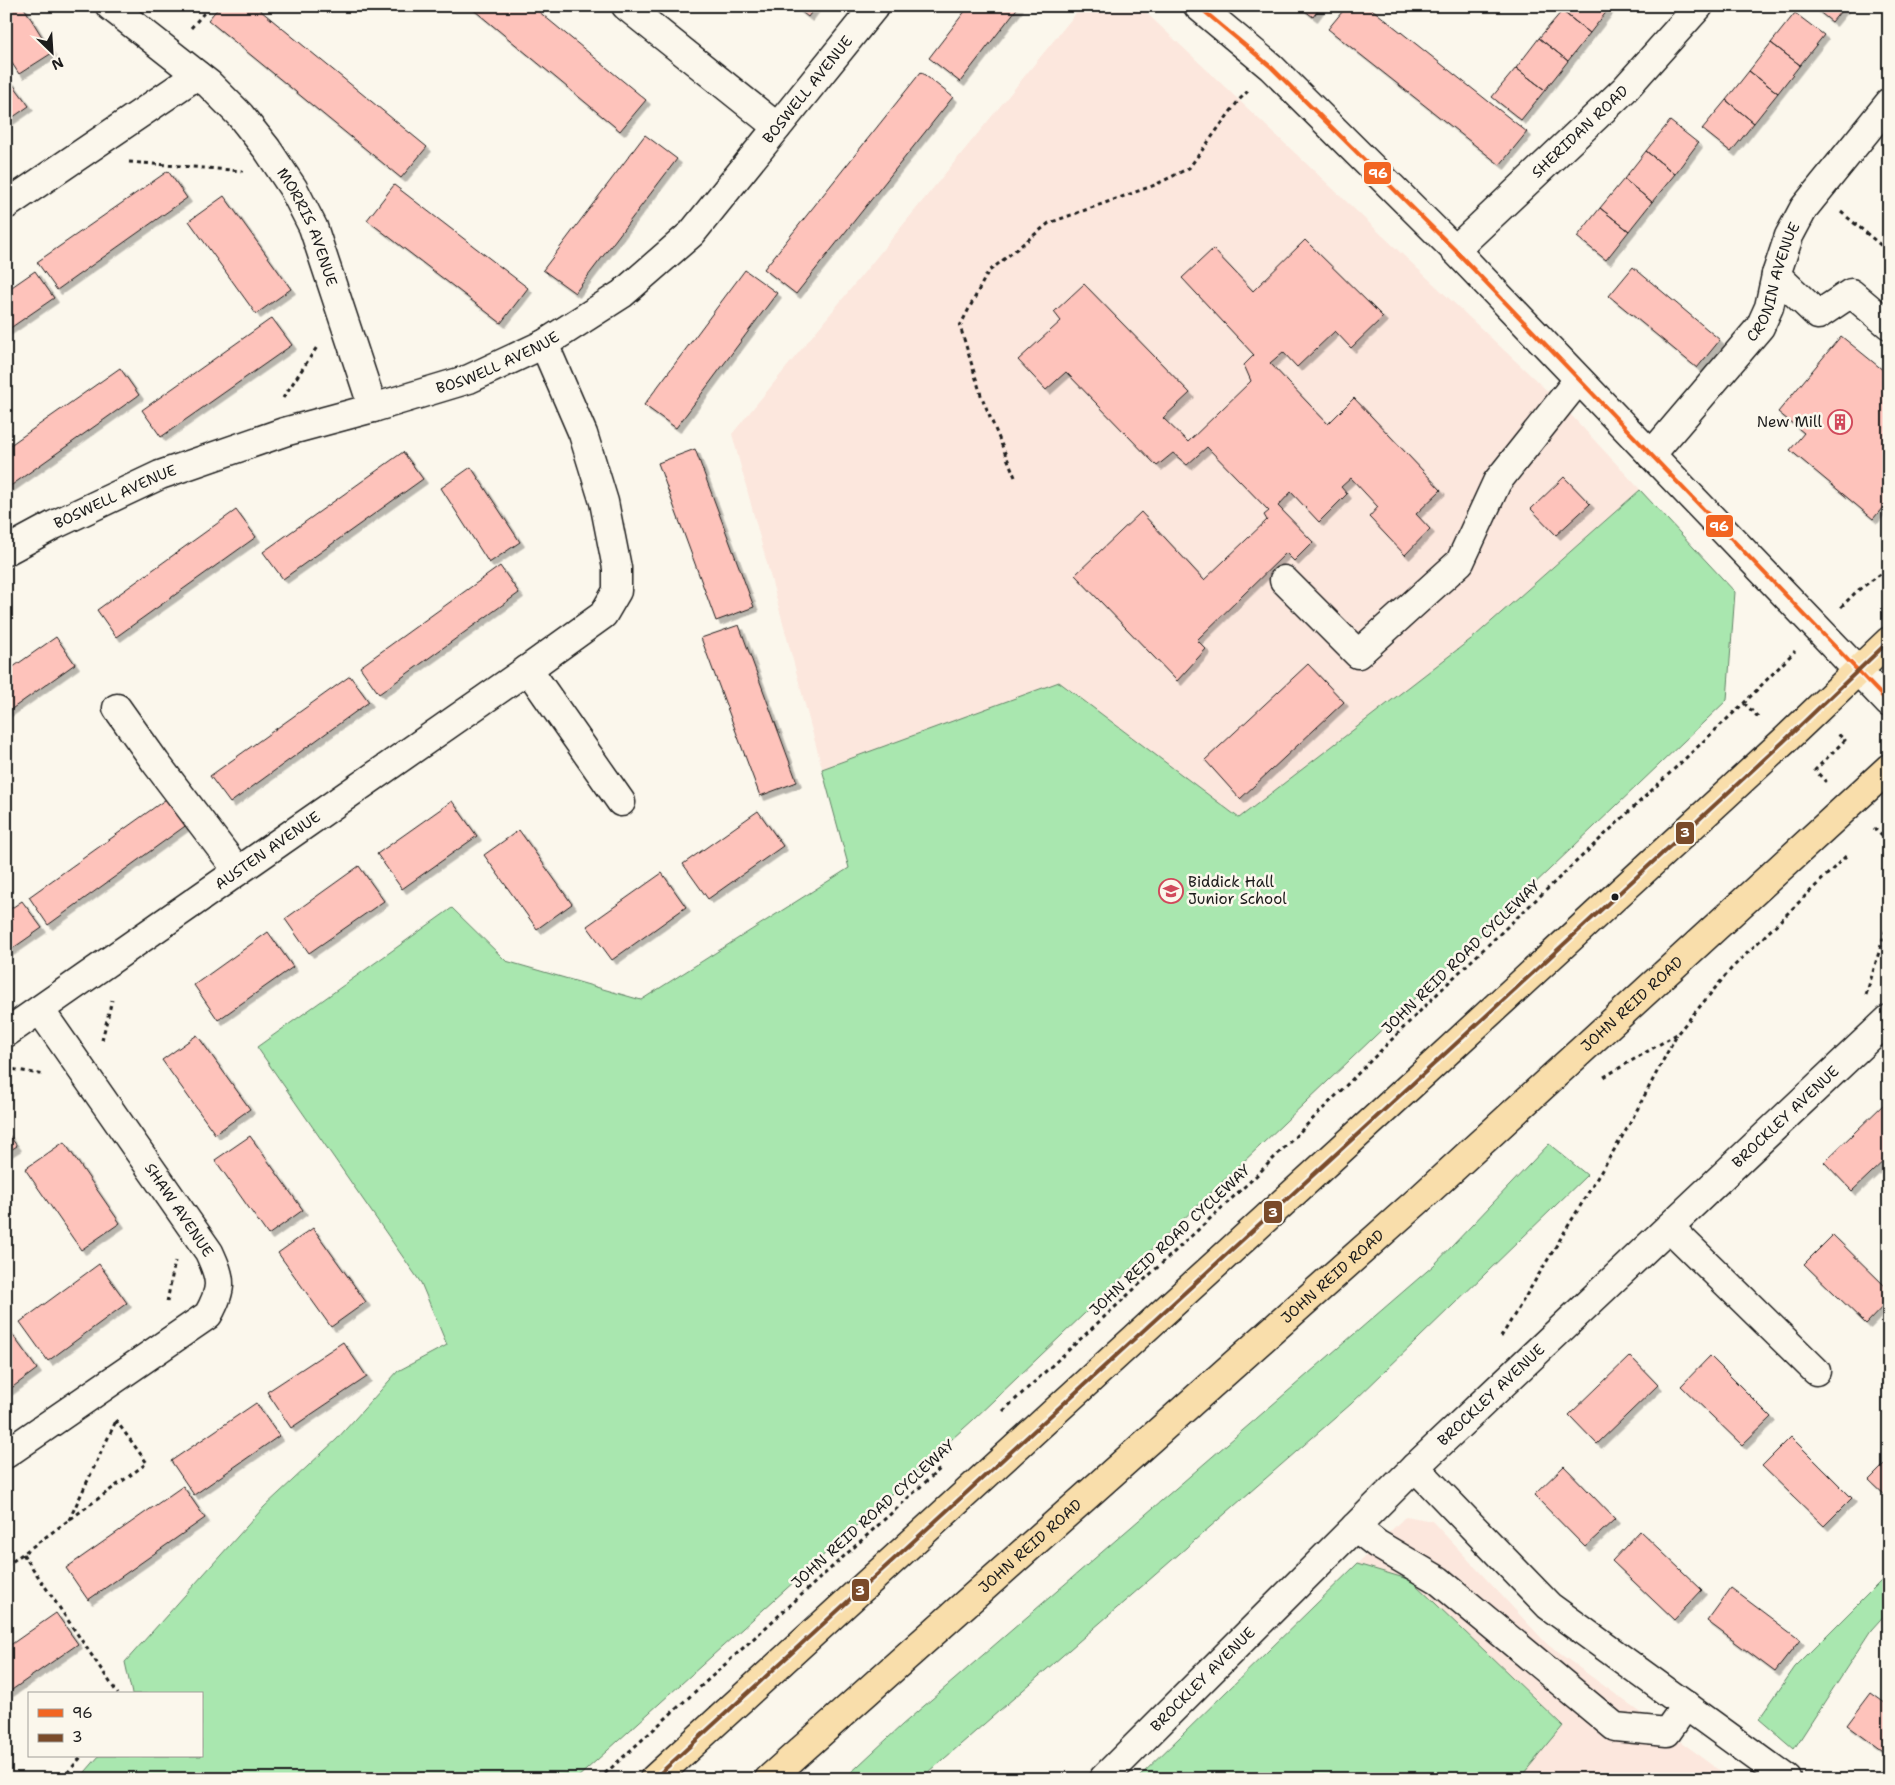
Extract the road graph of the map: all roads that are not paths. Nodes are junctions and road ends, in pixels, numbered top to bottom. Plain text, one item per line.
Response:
1 (110, 6) edge
2 (626, 6) edge
3 (875, 6) edge
4 (1198, 6) edge
5 (1699, 6) edge
6 (198, 75) junction
7 (1889, 103) edge
8 (777, 127) junction
9 (6, 205) edge
10 (1455, 250) junction
11 (1776, 275) junction
12 (1889, 325) edge
13 (544, 344) junction
14 (1578, 380) junction
15 (373, 408) junction
16 (1651, 455) junction
17 (6, 551) edge
18 (1284, 580) dead end
19 (1889, 641) edge
20 (528, 669) junction
21 (1857, 671) junction
22 (1889, 703) edge
23 (117, 708) dead end
24 (1889, 768) edge
25 (621, 802) dead end
26 (238, 871) junction
27 (40, 1010) junction
28 (1879, 1028) edge
29 (6, 1033) edge
30 (1669, 1227) junction
31 (1816, 1371) dead end
32 (6, 1454) edge
33 (1415, 1467) junction
34 (1355, 1527) junction
35 (1686, 1706) junction
36 (654, 1779) edge
37 (769, 1779) edge
38 (1102, 1779) edge
39 (1786, 1779) edge

1 - 6 street, MORRIS AVENUE
2 - 8 street
3 - 8 street, BOSWELL AVENUE
4 - 10 street
5 - 10 street, SHERIDAN ROAD
6 - 9 street
6 - 15 street, MORRIS AVENUE
7 - 11 street, CRONIN AVENUE
8 - 13 street, BOSWELL AVENUE
10 - 14 street
11 - 12 street
11 - 16 street, CRONIN AVENUE
13 - 15 street, BOSWELL AVENUE
13 - 20 street, AUSTEN AVENUE
14 - 16 street
14 - 18 street
15 - 17 street, BOSWELL AVENUE
16 - 21 street
19 - 21 highway
20 - 25 street
20 - 26 street, AUSTEN AVENUE
21 - 22 street
21 - 36 highway
23 - 26 street
24 - 37 highway, JOHN REID ROAD
26 - 27 street, AUSTEN AVENUE
27 - 29 street, AUSTEN AVENUE
27 - 32 street, SHAW AVENUE
28 - 30 street, BROCKLEY AVENUE
30 - 31 street
30 - 33 street, BROCKLEY AVENUE
33 - 34 street, BROCKLEY AVENUE
33 - 35 street
34 - 35 street
34 - 38 street, BROCKLEY AVENUE
35 - 39 street

